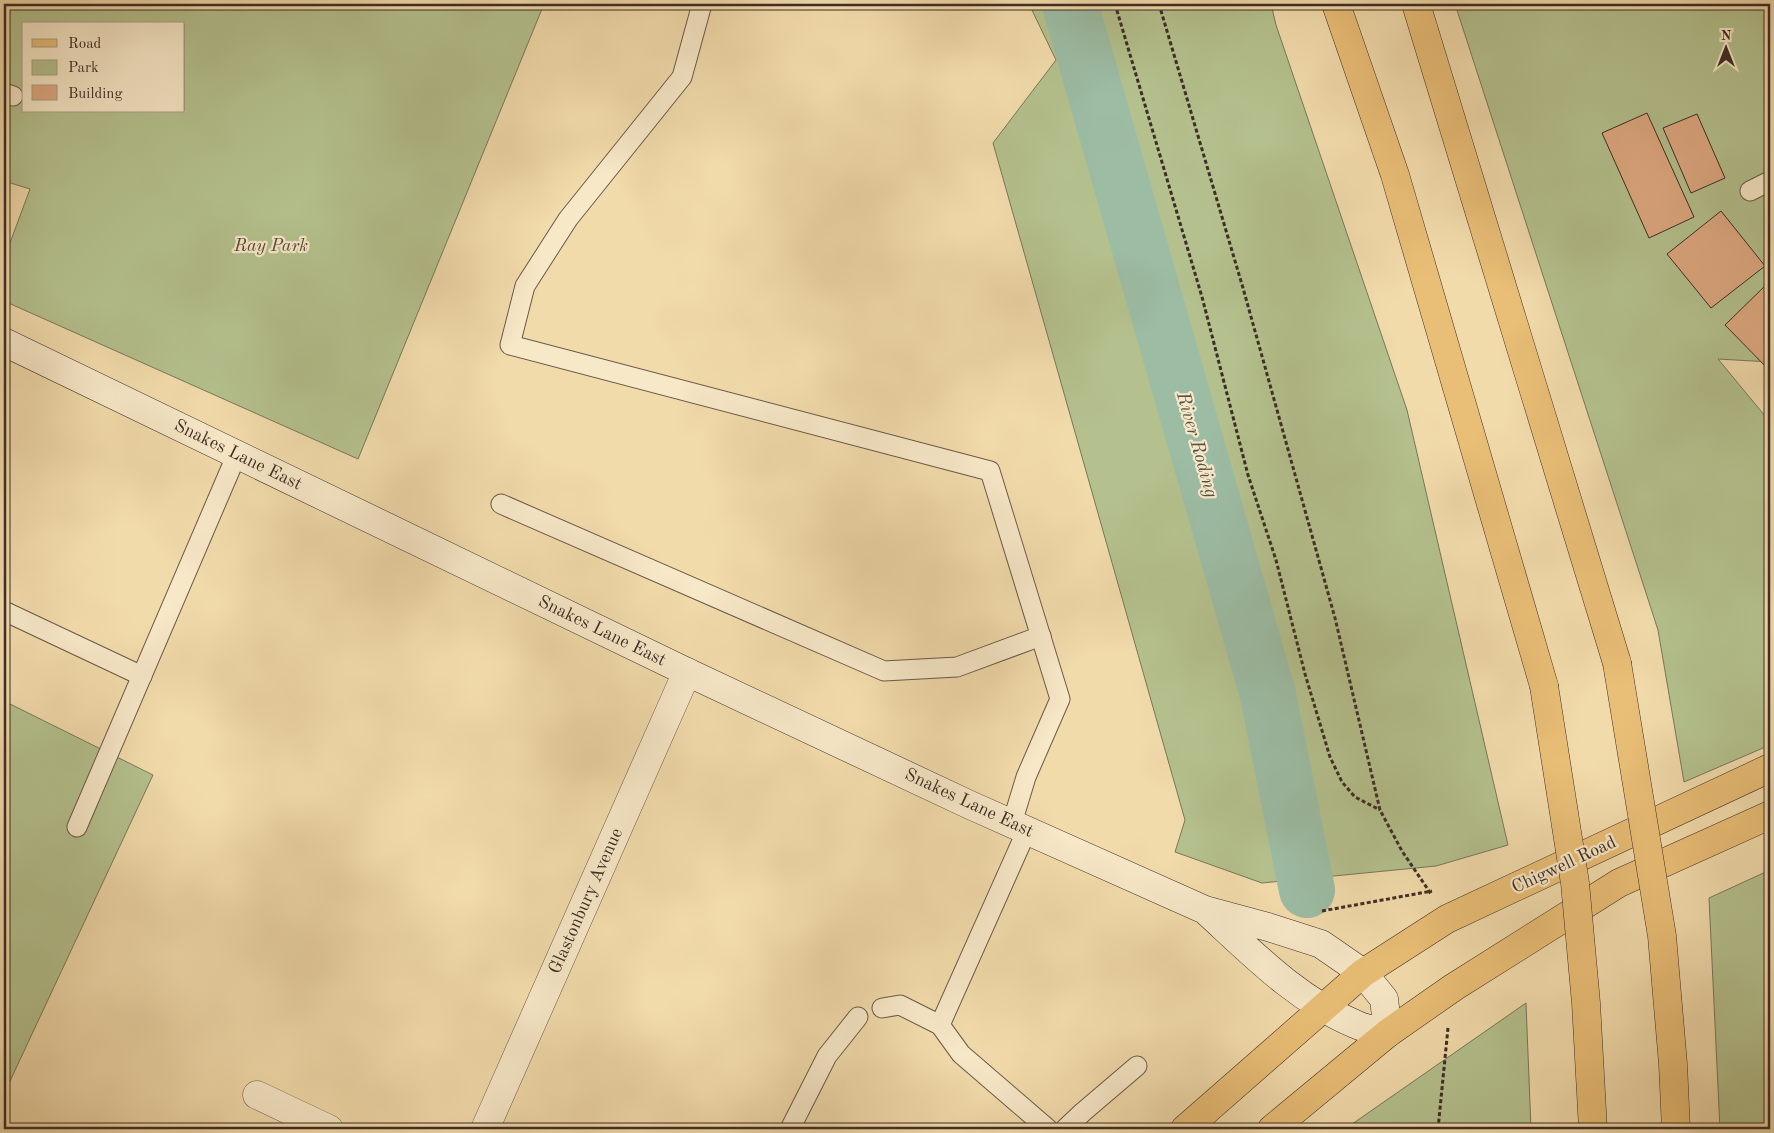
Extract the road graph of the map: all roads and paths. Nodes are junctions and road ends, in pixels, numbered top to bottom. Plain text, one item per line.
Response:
1 (702, 4) edge
2 (1115, 4) edge
3 (1159, 4) edge
4 (1336, 4) edge
5 (1416, 4) edge
6 (1770, 181) edge
7 (1750, 190) dead end
8 (4, 342) edge
9 (237, 454) junction
10 (501, 504) dead end
11 (4, 611) edge
12 (1041, 636) junction
13 (688, 672) junction
14 (142, 676) junction
15 (1770, 768) edge
16 (1380, 810) junction
17 (1770, 815) edge
18 (76, 827) dead end
19 (1019, 827) junction
20 (1416, 895) junction
21 (1416, 901) dead end
22 (1205, 910) junction
23 (1334, 910) dead end
24 (1363, 973) junction
25 (882, 1008) dead end
26 (1322, 1008) junction
27 (858, 1017) dead end
28 (1448, 1021) dead end
29 (940, 1025) junction
30 (1388, 1033) junction
31 (1137, 1066) dead end
32 (257, 1095) dead end
33 (329, 1129) edge
34 (485, 1129) edge
35 (790, 1129) edge
36 (1048, 1129) edge
37 (1065, 1129) edge
38 (1186, 1129) edge
39 (1272, 1129) edge
40 (1438, 1129) edge
41 (1593, 1129) edge
42 (1676, 1129) edge

1 - 12 lane
2 - 16 path
3 - 16 path
4 - 41 main road, bridge
5 - 42 main road, bridge
6 - 7 lane
8 - 9 street, Snakes Lane East
9 - 13 street, Snakes Lane East
9 - 14 lane
10 - 12 lane
11 - 14 lane
12 - 19 lane
13 - 19 street, Snakes Lane East
13 - 34 street, Glastonbury Avenue
14 - 18 lane
15 - 24 main road, Chigwell Road
16 - 20 path
17 - 30 main road
19 - 22 street, Snakes Lane East
19 - 29 lane
20 - 21 path
20 - 23 path
22 - 24 street, Snakes Lane East
22 - 26 street, Snakes Lane East
24 - 26 main road, Chigwell Road
24 - 30 street
25 - 29 lane
26 - 30 street
26 - 38 main road, Chigwell Road
27 - 35 lane
28 - 40 path
29 - 36 lane
30 - 39 main road
31 - 37 lane
32 - 33 street

